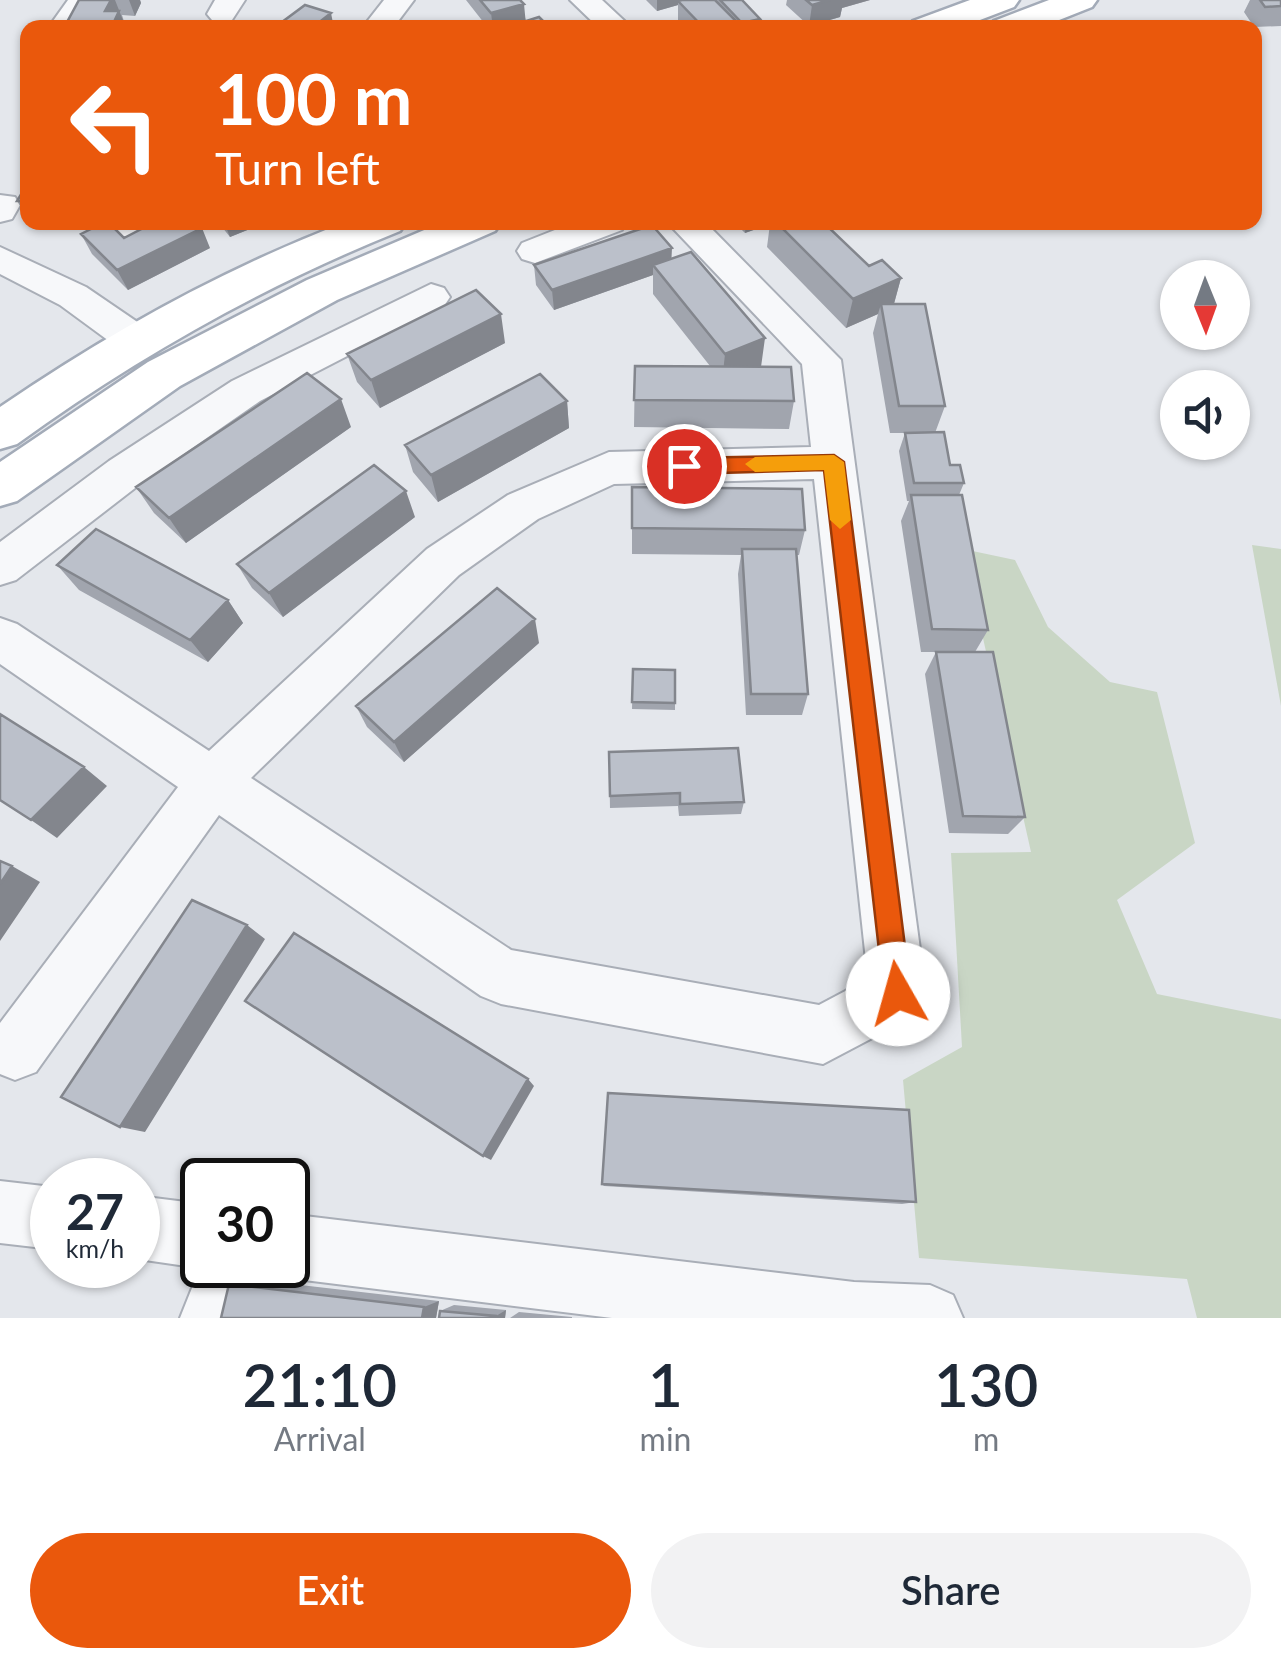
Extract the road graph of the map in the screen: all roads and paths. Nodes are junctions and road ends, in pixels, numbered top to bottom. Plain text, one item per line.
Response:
1 (399, 0) edge
2 (585, 0) edge
3 (1002, 0) edge
4 (1080, 0) edge
5 (383, 20) edge
6 (607, 20) edge
7 (947, 20) edge
8 (1027, 20) edge
9 (364, 230) edge
10 (462, 230) edge
11 (589, 230) edge
12 (692, 230) edge
13 (535, 251) dead end
14 (0, 259) edge
15 (432, 297) dead end
16 (138, 342) junction
17 (0, 432) edge
18 (834, 462) junction
19 (0, 487) edge
20 (0, 567) edge
21 (0, 638) edge
22 (214, 781) junction
23 (15, 1051) dead end
24 (0, 1212) edge
25 (30, 1215) edge
26 (310, 1249) edge
27 (224, 1288) edge
28 (213, 1318) edge
29 (902, 1318) edge

1 - 5 street
2 - 6 street
3 - 7 main road
4 - 8 main road
9 - 16 main road
10 - 19 main road
11 - 13 street
12 - 18 street
14 - 16 street
15 - 20 street
16 - 17 main road
18 - 22 street
18 - 22 street
21 - 22 street
22 - 23 street
24 - 25 street
26 - 29 street
27 - 28 street

